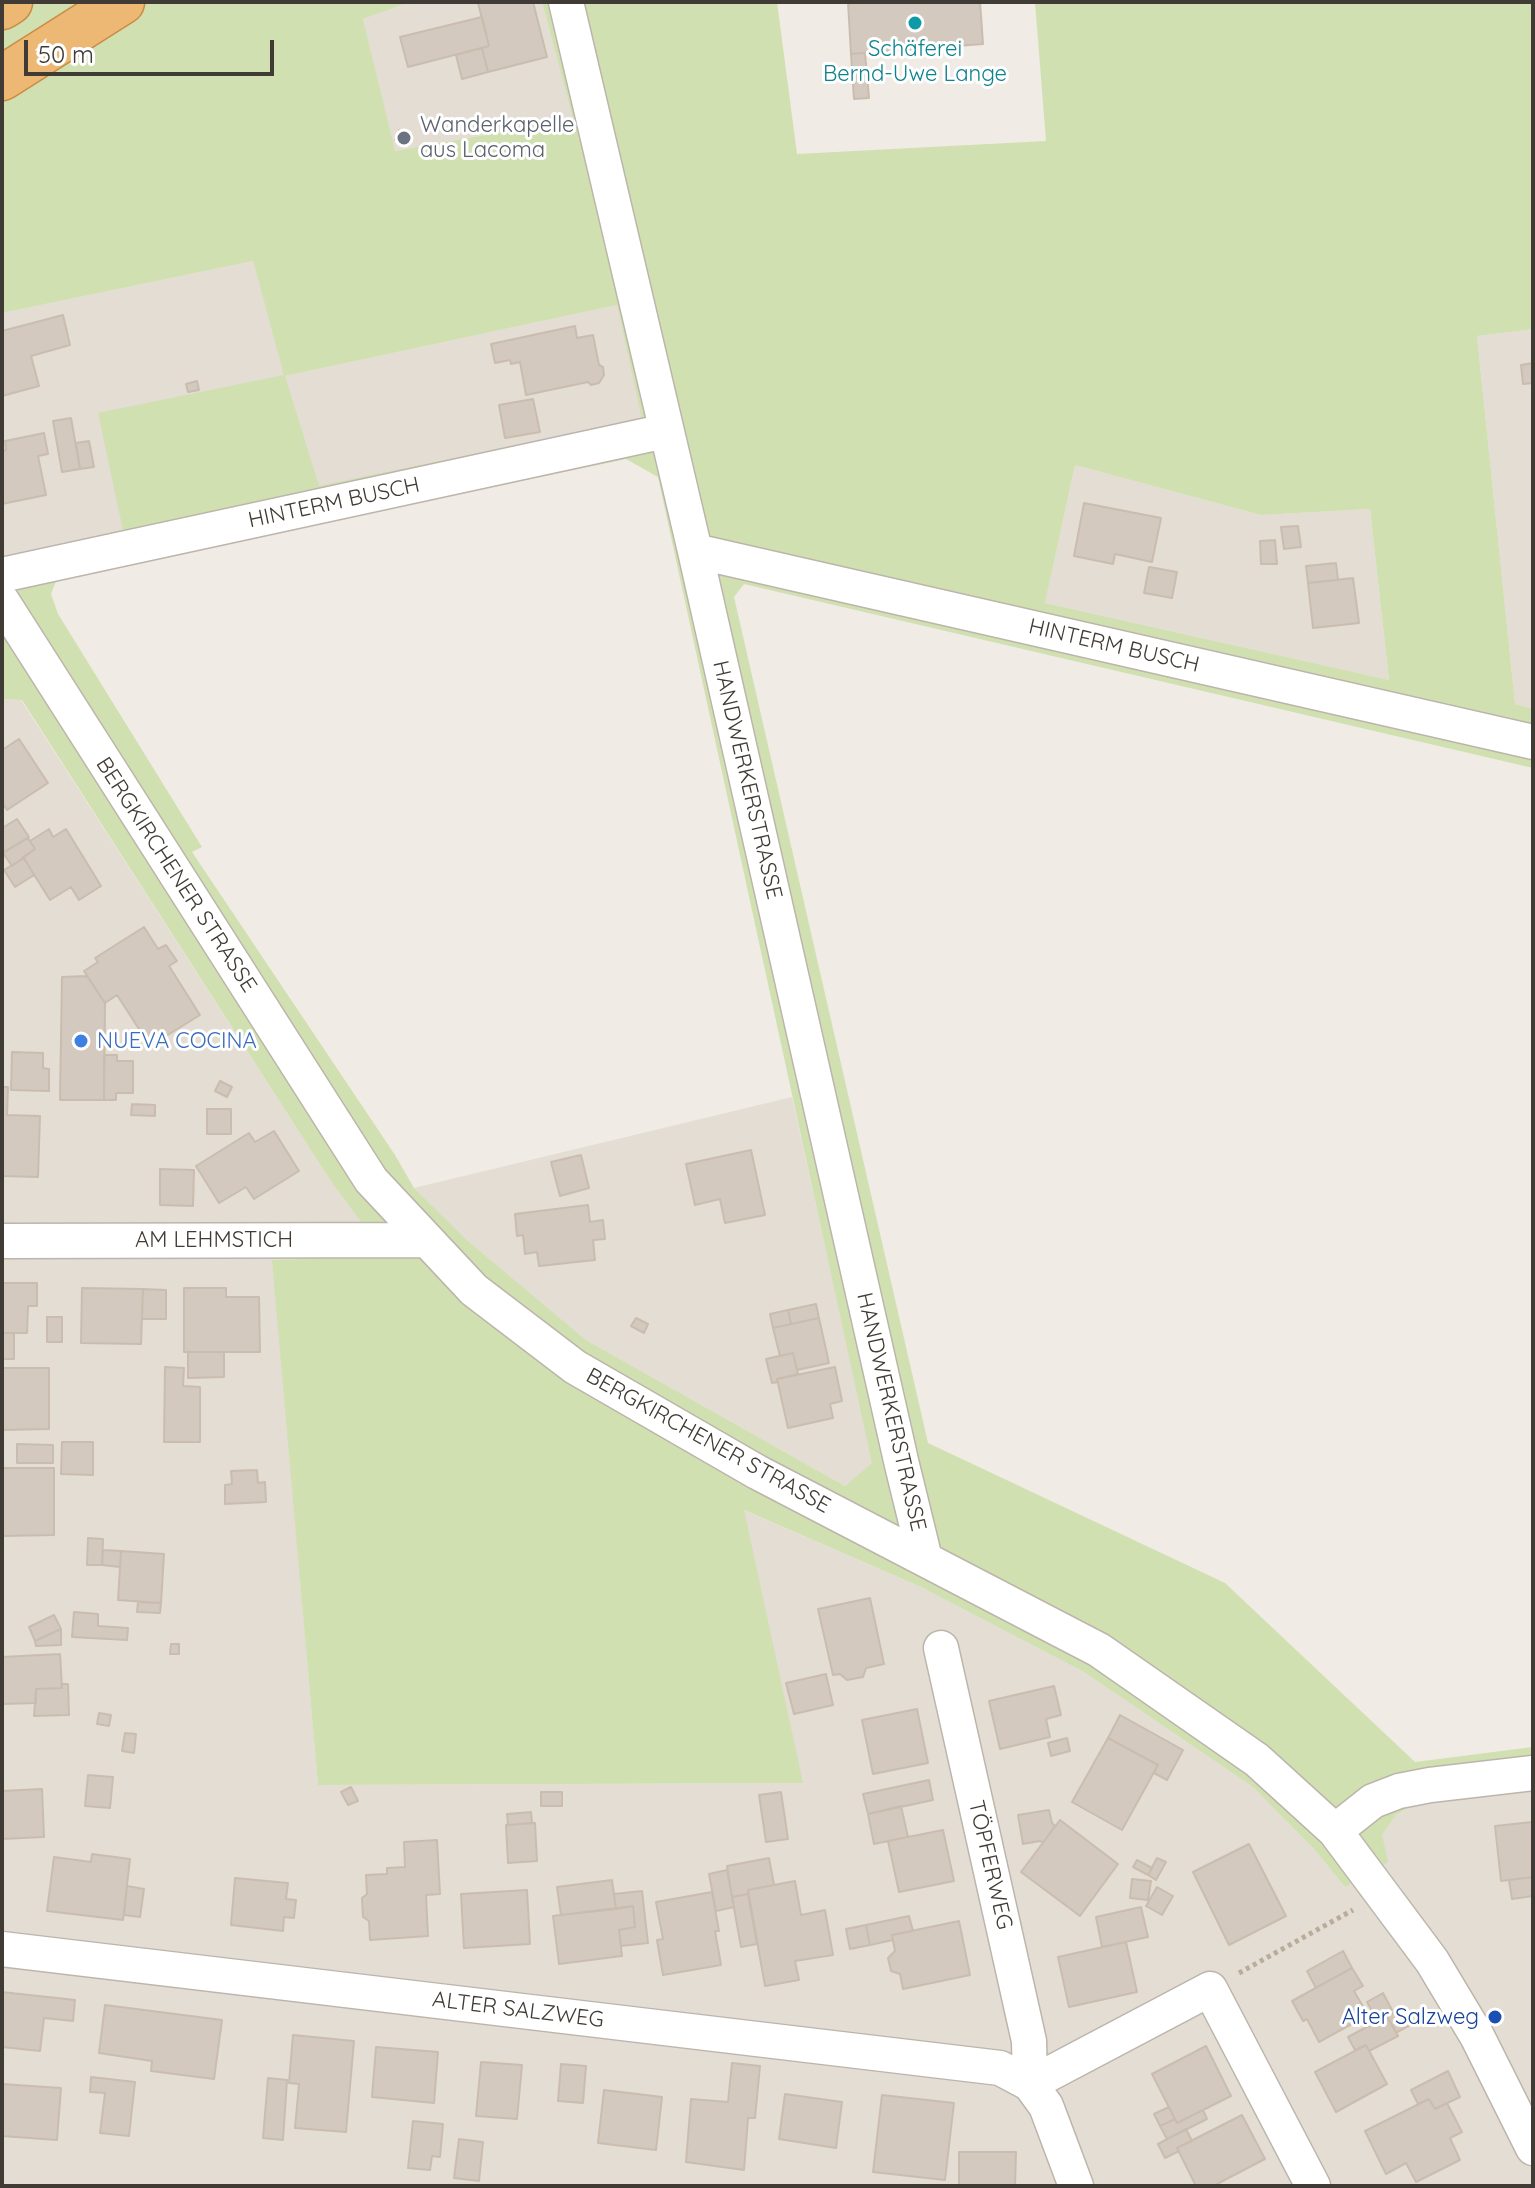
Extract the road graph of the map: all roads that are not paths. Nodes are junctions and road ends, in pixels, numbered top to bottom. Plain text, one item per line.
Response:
1 (10, 2) edge
2 (122, 2) edge
3 (566, 2) edge
4 (2, 7) edge
5 (2, 78) edge
6 (666, 431) junction
7 (695, 551) junction
8 (2, 575) edge
9 (2, 601) edge
10 (15, 652) edge
11 (1533, 742) edge
12 (427, 1240) junction
13 (2, 1241) edge
14 (925, 1559) junction
15 (941, 1648) dead end
16 (1533, 1773) edge
17 (1335, 1831) junction
18 (2, 1949) edge
19 (1030, 2084) junction
20 (1533, 2148) edge
21 (1076, 2186) edge
22 (1313, 2186) edge

1 - 4 highway
2 - 5 highway
3 - 6 street, HANDWERKERSTRASSE
6 - 7 street, HANDWERKERSTRASSE
6 - 8 street, HINTERM BUSCH
7 - 11 street, HINTERM BUSCH
7 - 14 street, HANDWERKERSTRASSE
9 - 10 street, BERGKIRCHENER STRASSE
10 - 12 street, BERGKIRCHENER STRASSE
12 - 13 street, AM LEHMSTICH
12 - 14 street, BERGKIRCHENER STRASSE
14 - 17 street, BERGKIRCHENER STRASSE
15 - 19 street, TÖPFERWEG
16 - 17 street
17 - 20 street, BERGKIRCHENER STRASSE
18 - 19 street, ALTER SALZWEG
19 - 21 street
19 - 22 street

